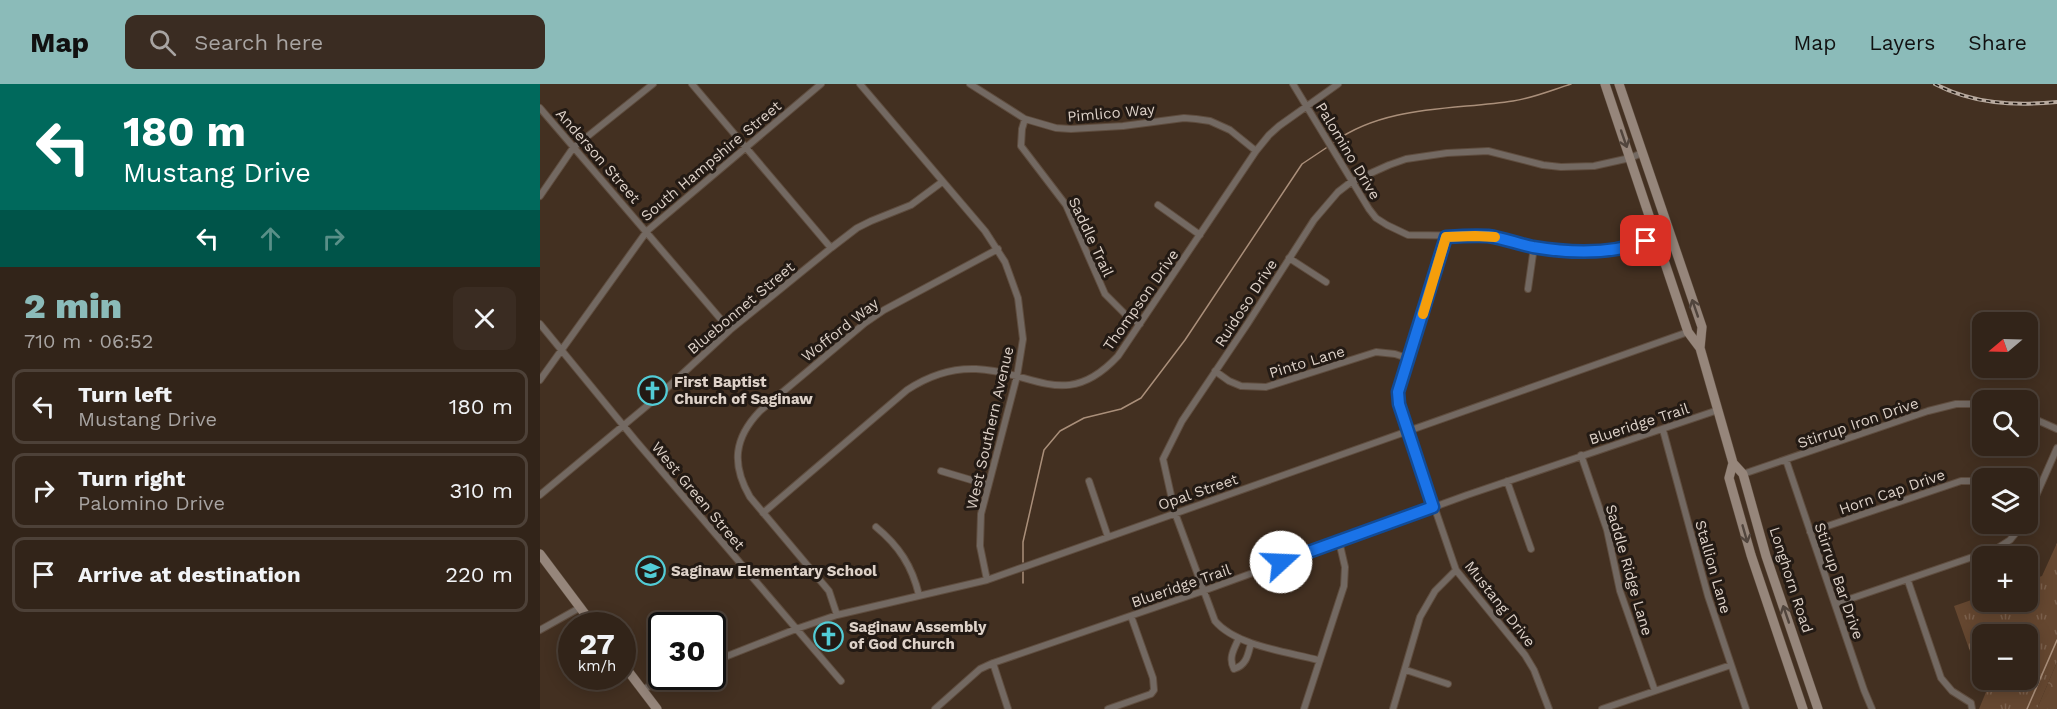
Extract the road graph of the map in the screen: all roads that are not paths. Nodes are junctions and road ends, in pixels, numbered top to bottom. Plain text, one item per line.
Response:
1 (653, 84) edge
2 (692, 84) edge
3 (821, 84) edge
4 (860, 84) edge
5 (970, 84) edge
6 (1293, 84) edge
7 (1338, 84) edge
8 (1605, 84) edge
9 (1619, 84) edge
10 (1307, 107) junction
11 (540, 108) edge
12 (1025, 119) junction
13 (573, 148) junction
14 (746, 148) junction
15 (1256, 151) junction
16 (1642, 153) junction
17 (1630, 158) junction
18 (942, 182) junction
19 (1351, 182) junction
20 (540, 196) edge
21 (1158, 205) dead end
22 (647, 231) junction
23 (1669, 233) junction
24 (1200, 235) junction
25 (1657, 236) junction
26 (1446, 237) junction
27 (1534, 247) junction
28 (831, 248) junction
29 (998, 249) junction
30 (1289, 258) junction
31 (1326, 282) dead end
32 (1527, 289) dead end
33 (540, 324) edge
34 (1140, 324) junction
35 (730, 330) junction
36 (1688, 332) junction
37 (1700, 348) junction
38 (561, 351) junction
39 (1407, 358) junction
40 (1215, 371) junction
41 (1017, 376) junction
42 (540, 380) edge
43 (1972, 404) edge
44 (1719, 410) junction
45 (2038, 420) edge
46 (623, 425) junction
47 (2057, 429) edge
48 (1663, 430) junction
49 (1408, 431) junction
50 (2057, 448) edge
51 (1581, 455) junction
52 (1786, 460) junction
53 (1733, 463) junction
54 (941, 471) dead end
55 (1743, 474) junction
56 (1089, 481) dead end
57 (1507, 481) junction
58 (1972, 481) edge
59 (988, 485) junction
60 (2038, 486) edge
61 (540, 495) edge
62 (1433, 507) junction
63 (764, 513) junction
64 (1175, 513) junction
65 (876, 526) dead end
66 (1810, 532) junction
67 (2015, 534) edge
68 (1108, 537) junction
69 (1339, 541) junction
70 (1531, 549) dead end
71 (540, 555) edge
72 (1456, 570) junction
73 (987, 580) junction
74 (1908, 581) junction
75 (1203, 591) junction
76 (920, 595) junction
77 (1834, 604) junction
78 (580, 608) junction
79 (583, 612) edge
80 (837, 615) junction
81 (1131, 616) junction
82 (796, 629) junction
83 (540, 630) edge
84 (1239, 638) junction
85 (1251, 643) junction
86 (726, 656) edge
87 (1318, 660) junction
88 (993, 663) junction
89 (1731, 665) junction
90 (1406, 670) junction
91 (636, 680) edge
92 (841, 681) dead end
93 (1448, 684) dead end
94 (648, 687) edge
95 (643, 689) junction
96 (1655, 691) junction
97 (657, 709) edge
98 (936, 709) edge
99 (1008, 709) edge
100 (1108, 709) edge
101 (1304, 709) edge
102 (1393, 709) edge
103 (1549, 709) edge
104 (1602, 709) edge
105 (1746, 709) edge
106 (1803, 709) edge
107 (1818, 709) edge
108 (1872, 709) edge
109 (1972, 709) edge

1 - 13 street
2 - 14 street
3 - 14 street, South Hampshire Street
4 - 18 street, West Southern Avenue
5 - 12 street, Pimlico Way
6 - 10 street, Palomino Drive
7 - 10 street, Thompson Drive
8 -> 17 main road, Longhorn Road
9 - 16 main road, Longhorn Road
10 - 15 street, Thompson Drive
10 - 19 street, Palomino Drive
11 - 13 street, Anderson Street
12 - 15 street, Pimlico Way
12 - 34 street, Saddle Trail
13 - 20 street
13 - 22 street, Anderson Street
14 - 22 street, South Hampshire Street
14 - 28 street
15 - 24 street, Thompson Drive
16 - 17 street, Ruidoso Drive
16 - 23 main road, Longhorn Road
17 - 19 street, Ruidoso Drive
17 - 25 main road, Longhorn Road
18 - 28 street, Bluebonnet Street
18 - 29 street, West Southern Avenue
19 - 26 street, Palomino Drive
19 - 30 street, Ruidoso Drive
21 - 24 street
22 - 35 street, Anderson Street
22 - 38 street, South Hampshire Street
23 - 25 street, Palomino Drive
37 -> 23 main road, Longhorn Road
24 - 34 street, Thompson Drive
25 - 27 street, Palomino Drive
25 - 36 main road, Longhorn Road
26 - 27 street, Palomino Drive
26 - 39 street, Mustang Drive
27 - 32 street
28 - 35 street, Bluebonnet Street
29 - 41 street, West Southern Avenue
29 - 63 street, Wofford Way
30 - 31 street
30 - 40 street, Ruidoso Drive
33 - 38 street, West Green Street
34 - 41 street, Thompson Drive
35 - 46 street, Bluebonnet Street
36 - 37 main road, Longhorn Road
36 - 49 street, Opal Street
37 - 44 main road, Longhorn Road
38 - 42 street, South Hampshire Street
38 - 46 street, West Green Street
39 - 40 street, Pinto Lane
39 - 49 street, Mustang Drive
40 - 64 street, Ruidoso Drive
41 - 59 street, West Southern Avenue
41 - 63 street, Thompson Drive
43 - 52 street, Stirrup Iron Drive
44 - 48 street, Blueridge Trail
44 - 53 main road, Longhorn Road
45 - 47 street
46 - 61 street, Bluebonnet Street
46 - 82 street, West Green Street
48 - 51 street, Blueridge Trail
48 - 89 street, Stallion Lane
49 - 62 street, Mustang Drive
49 - 64 street, Opal Street
50 - 60 street
51 - 57 street, Blueridge Trail
51 - 96 street, Saddle Ridge Lane
52 - 55 street, Stirrup Iron Drive
52 - 66 street, Stirrup Bar Drive
53 - 55 main road, Longhorn Road
53 -> 106 main road, Longhorn Road
54 - 59 street
107 -> 55 main road, Longhorn Road
56 - 68 street
57 - 62 street, Blueridge Trail
57 - 70 street
58 - 66 street, Horn Cap Drive
59 - 73 street, West Southern Avenue
62 - 69 street, Blueridge Trail
62 - 72 street, Mustang Drive
63 - 80 street, Wofford Way
64 - 68 street, Opal Street
64 - 75 street, Ruidoso Drive
65 - 76 street
66 - 77 street, Stirrup Bar Drive
67 - 74 street
68 - 73 street, Opal Street
69 - 75 street, Blueridge Trail
69 - 87 street
71 - 78 main road
72 - 90 street
72 - 103 street, Mustang Drive
73 - 76 street, Opal Street
74 - 77 street
74 - 109 street
75 - 81 street, Blueridge Trail
75 - 84 street, Ruidoso Drive
76 - 80 street, Opal Street
77 - 108 street, Stirrup Bar Drive
78 - 79 main road
78 - 83 street
80 - 82 street, Opal Street
81 - 88 street, Blueridge Trail
81 - 100 street
82 - 86 street, Opal Street
82 - 92 street, West Green Street
84 - 85 street, Ruidoso Drive
84 - 85 street
85 - 87 street, Ruidoso Drive
87 - 101 street
88 - 98 street, Blueridge Trail
88 - 99 street
89 - 96 street
89 - 105 street, Stallion Lane
90 - 93 street
90 - 102 street
91 - 95 main road
94 - 95 street
95 - 97 main road
96 - 104 street

